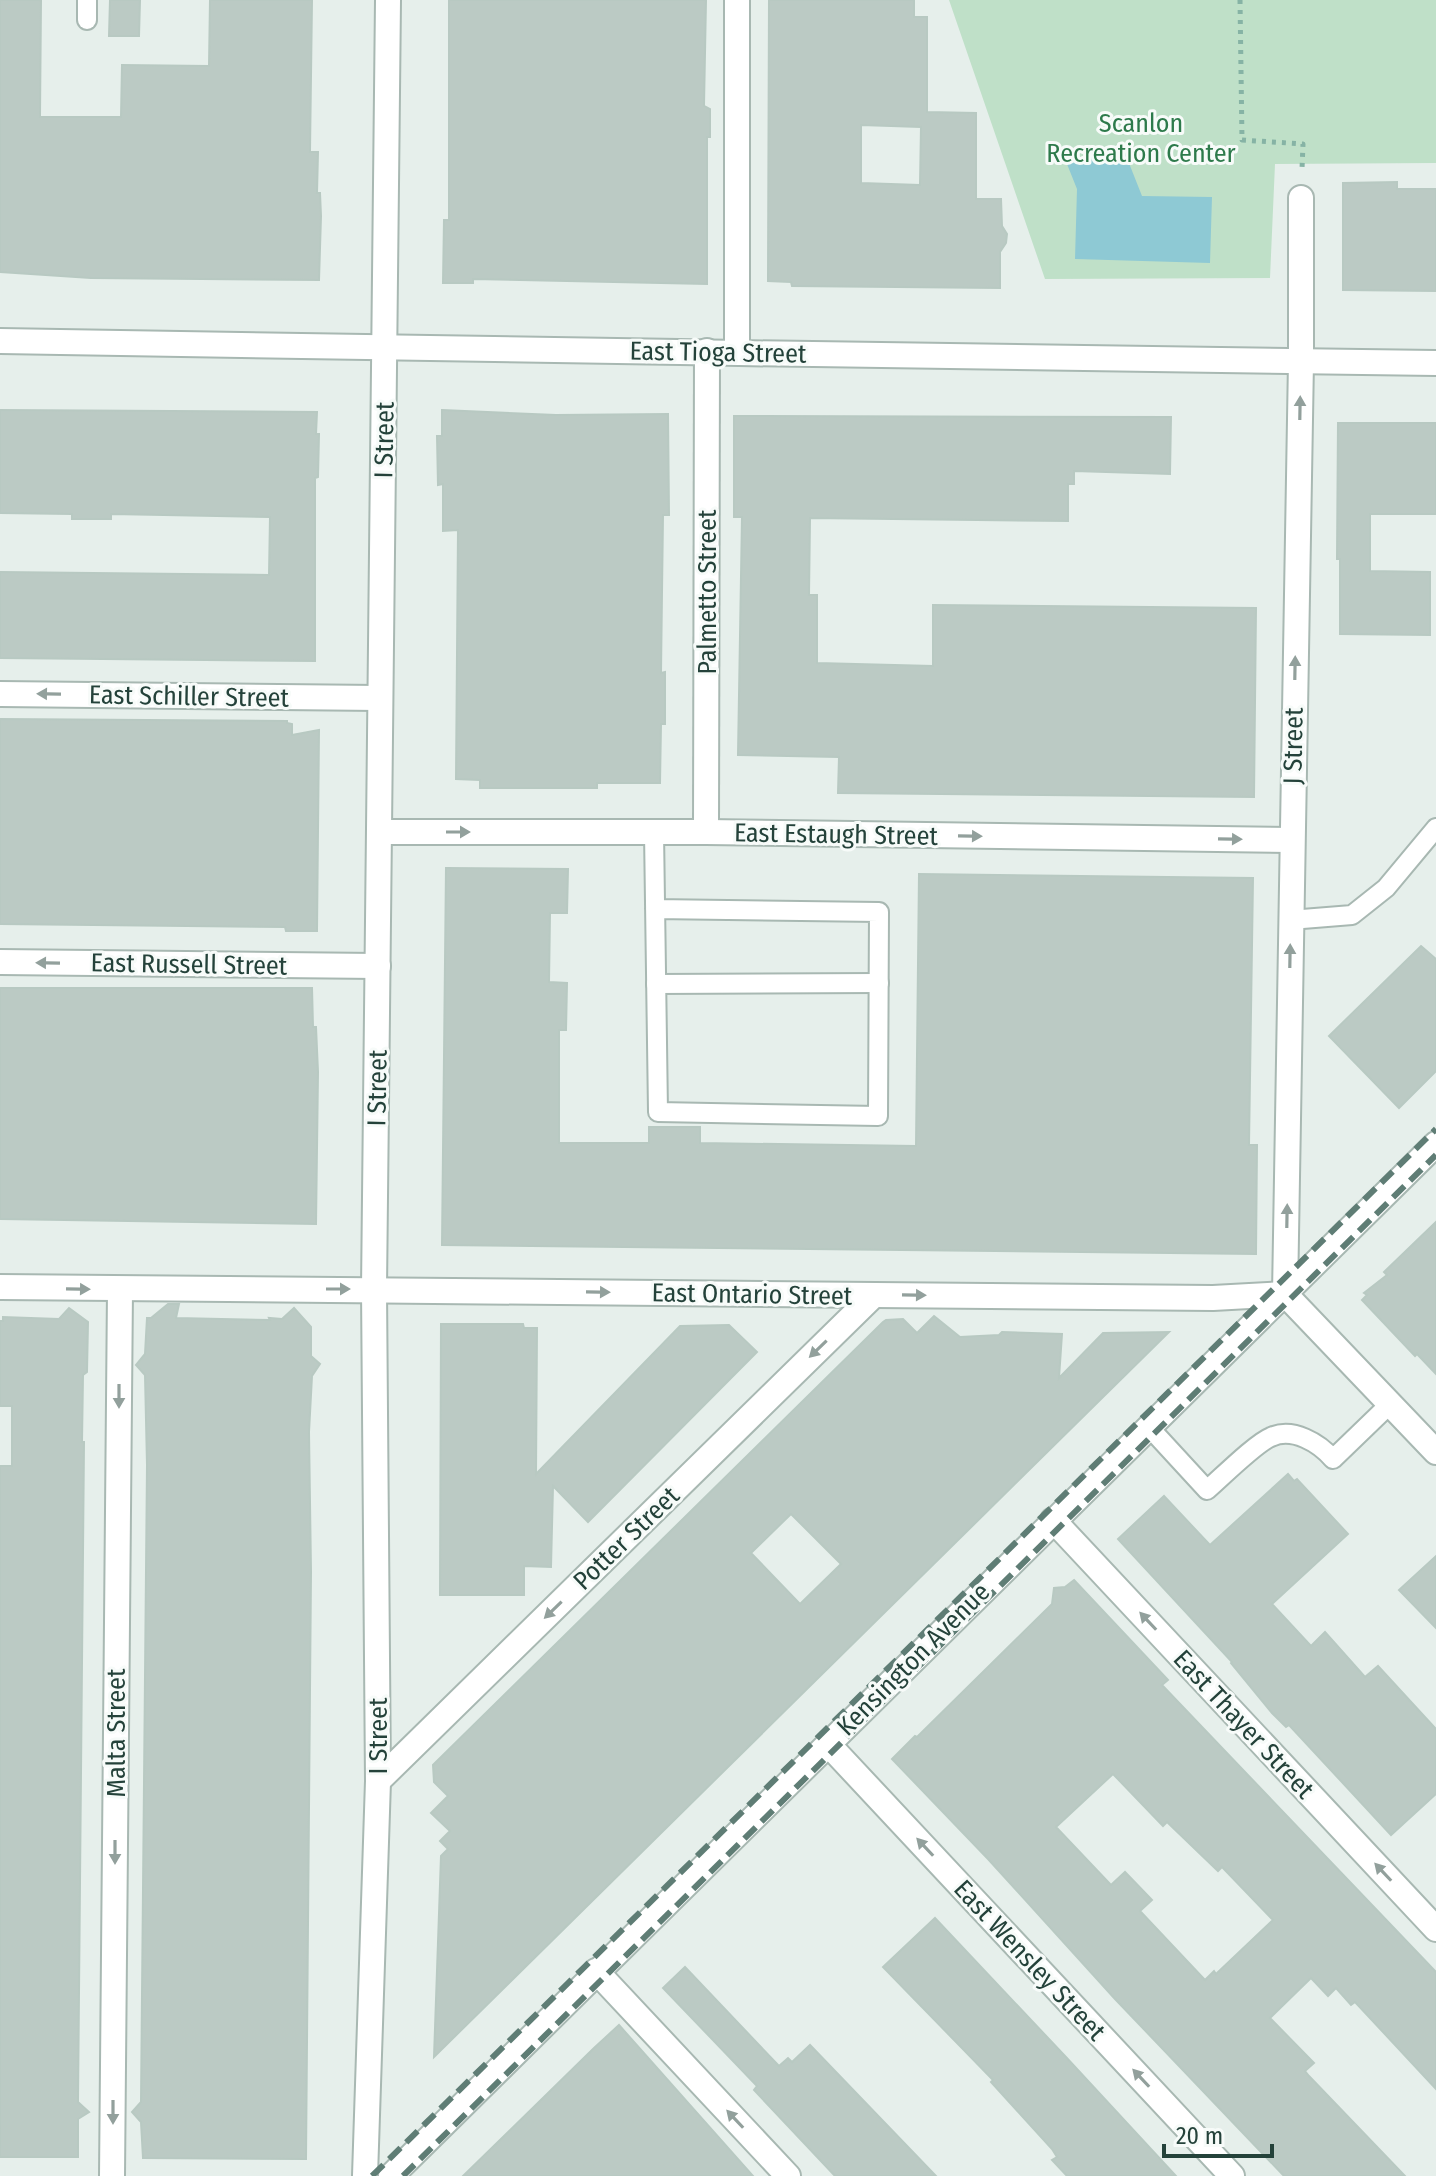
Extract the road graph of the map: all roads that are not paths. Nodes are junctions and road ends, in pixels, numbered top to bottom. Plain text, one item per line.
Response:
1 (87, 0) edge
2 (388, 0) edge
3 (737, 0) edge
4 (87, 20) dead end
5 (1301, 198) road end
6 (0, 341) edge
7 (386, 350) junction
8 (707, 351) junction
9 (737, 352) junction
10 (1301, 361) junction
11 (1436, 363) edge
12 (0, 694) edge
13 (379, 698) junction
14 (1436, 828) edge
15 (380, 832) junction
16 (654, 832) junction
17 (706, 832) junction
18 (1291, 840) junction
19 (655, 909) junction
20 (1290, 920) junction
21 (0, 962) edge
22 (378, 966) junction
23 (879, 983) junction
24 (656, 984) junction
25 (1436, 1144) edge
26 (0, 1287) edge
27 (374, 1289) junction
28 (120, 1290) junction
29 (1285, 1294) junction
30 (874, 1295) junction
31 (1390, 1404) junction
32 (1149, 1427) junction
33 (1436, 1452) edge
34 (1053, 1520) junction
35 (828, 1744) junction
36 (378, 1781) junction
37 (1436, 1929) edge
38 (596, 1971) junction
39 (112, 2176) edge
40 (365, 2176) edge
41 (391, 2176) edge
42 (788, 2176) edge
43 (1232, 2176) edge

1 - 4 lane
2 - 7 street, I Street
3 - 9 street
5 - 10 street, J Street
6 - 7 street, East Tioga Street
7 - 8 street, East Tioga Street
7 - 13 street, I Street
8 - 9 street, East Tioga Street
8 - 17 street, Palmetto Street
9 - 10 street, East Tioga Street
10 - 11 street, East Tioga Street
18 -> 10 street, J Street
13 -> 12 street, East Schiller Street
13 - 15 street, I Street
14 - 20 lane
15 -> 16 street, East Estaugh Street
15 - 22 street, I Street
16 - 17 street, East Estaugh Street
16 - 19 lane
17 -> 18 street, East Estaugh Street
18 - 20 street, J Street
19 - 23 lane
19 - 24 lane
29 -> 20 street, J Street
22 -> 21 street, East Russell Street
22 - 27 street, I Street
23 - 24 lane
23 - 24 lane
25 - 29 street, Kensington Avenue
26 -> 28 street, East Ontario Street
28 -> 27 street, East Ontario Street
27 -> 30 street, East Ontario Street
27 - 36 street, I Street
28 -> 39 street, Malta Street
30 -> 29 street, East Ontario Street
29 - 31 street
29 - 32 street, Kensington Avenue
30 -> 36 street, Potter Street
31 - 32 lane
31 - 33 street
32 - 34 street, Kensington Avenue
34 - 35 street, Kensington Avenue
37 -> 34 street, East Thayer Street
35 - 38 street, Kensington Avenue
43 -> 35 street, East Wensley Street
36 - 40 street, I Street
38 - 41 street, Kensington Avenue
42 -> 38 street

